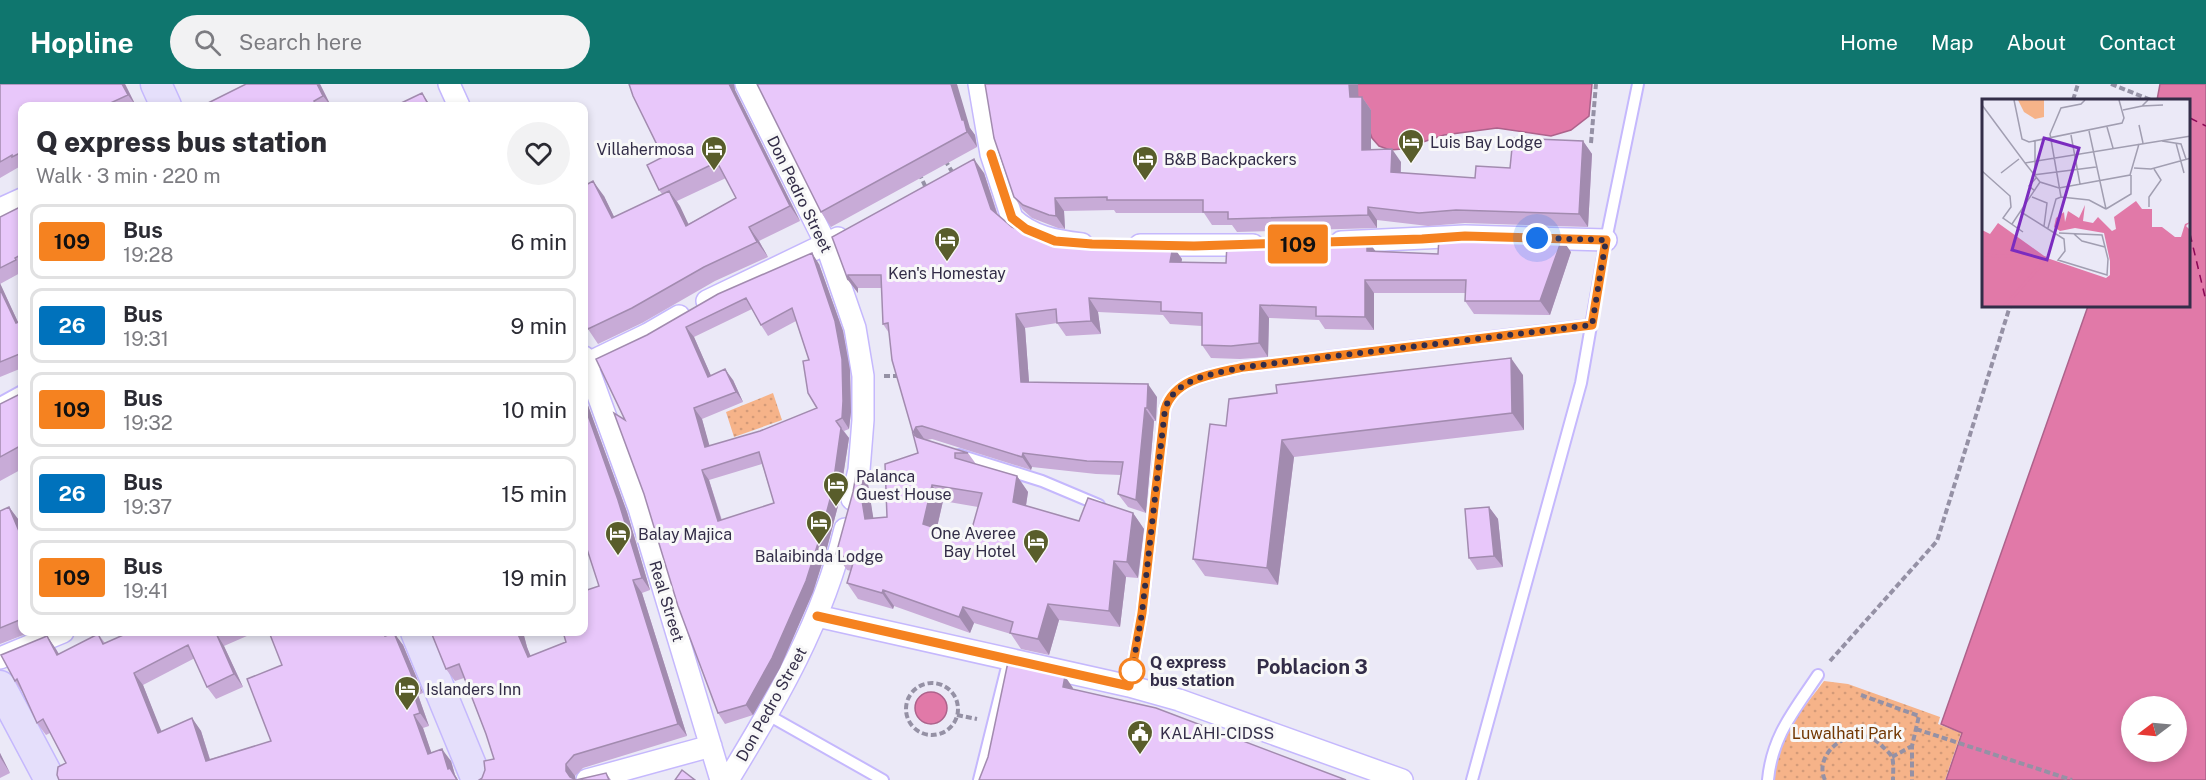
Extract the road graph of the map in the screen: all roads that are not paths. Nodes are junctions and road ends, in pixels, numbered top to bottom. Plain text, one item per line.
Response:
1 (156, 84) edge
2 (449, 84) edge
3 (746, 84) edge
4 (979, 84) edge
5 (1638, 84) edge
6 (164, 102) edge
7 (457, 102) edge
8 (991, 154) junction
9 (954, 175) edge
10 (18, 201) edge
11 (0, 209) edge
12 (856, 228) edge
13 (1606, 240) junction
14 (1324, 243) edge
15 (826, 244) junction
16 (1103, 245) edge
17 (1125, 245) edge
18 (1269, 245) edge
19 (1592, 325) junction
20 (588, 360) edge
21 (588, 373) edge
22 (18, 393) edge
23 (0, 403) edge
24 (952, 453) edge
25 (1112, 510) edge
26 (817, 616) junction
27 (53, 636) edge
28 (418, 636) edge
29 (0, 658) edge
30 (1009, 659) junction
31 (1818, 675) road end
32 (0, 686) edge
33 (1129, 686) junction
34 (768, 715) junction
35 (711, 746) junction
36 (50, 780) edge
37 (477, 780) edge
38 (587, 780) edge
39 (721, 780) edge
40 (728, 780) edge
41 (884, 780) edge
42 (979, 780) edge
43 (1402, 780) edge
44 (1472, 780) edge
45 (1768, 780) edge

1 - 6 main road
2 - 7 street
3 - 15 street, Don Pedro Street
4 - 8 street
5 - 13 lane
8 - 9 street
8 - 16 street
10 - 11 street
12 - 15 street
13 - 14 street
13 - 19 lane
15 - 20 street
15 - 26 street, Don Pedro Street
17 - 18 street
19 - 33 lane
19 - 44 lane
21 - 35 street, Real Street
22 - 23 lane
24 - 25 lane
26 - 30 street
26 - 34 street, Don Pedro Street
27 - 29 street
28 - 37 main road
30 - 33 street
30 - 42 lane
31 - 45 lane
32 - 36 main road
33 - 43 street
34 - 40 street, Don Pedro Street
34 - 41 lane
35 - 38 street
35 - 39 street, Real Street

